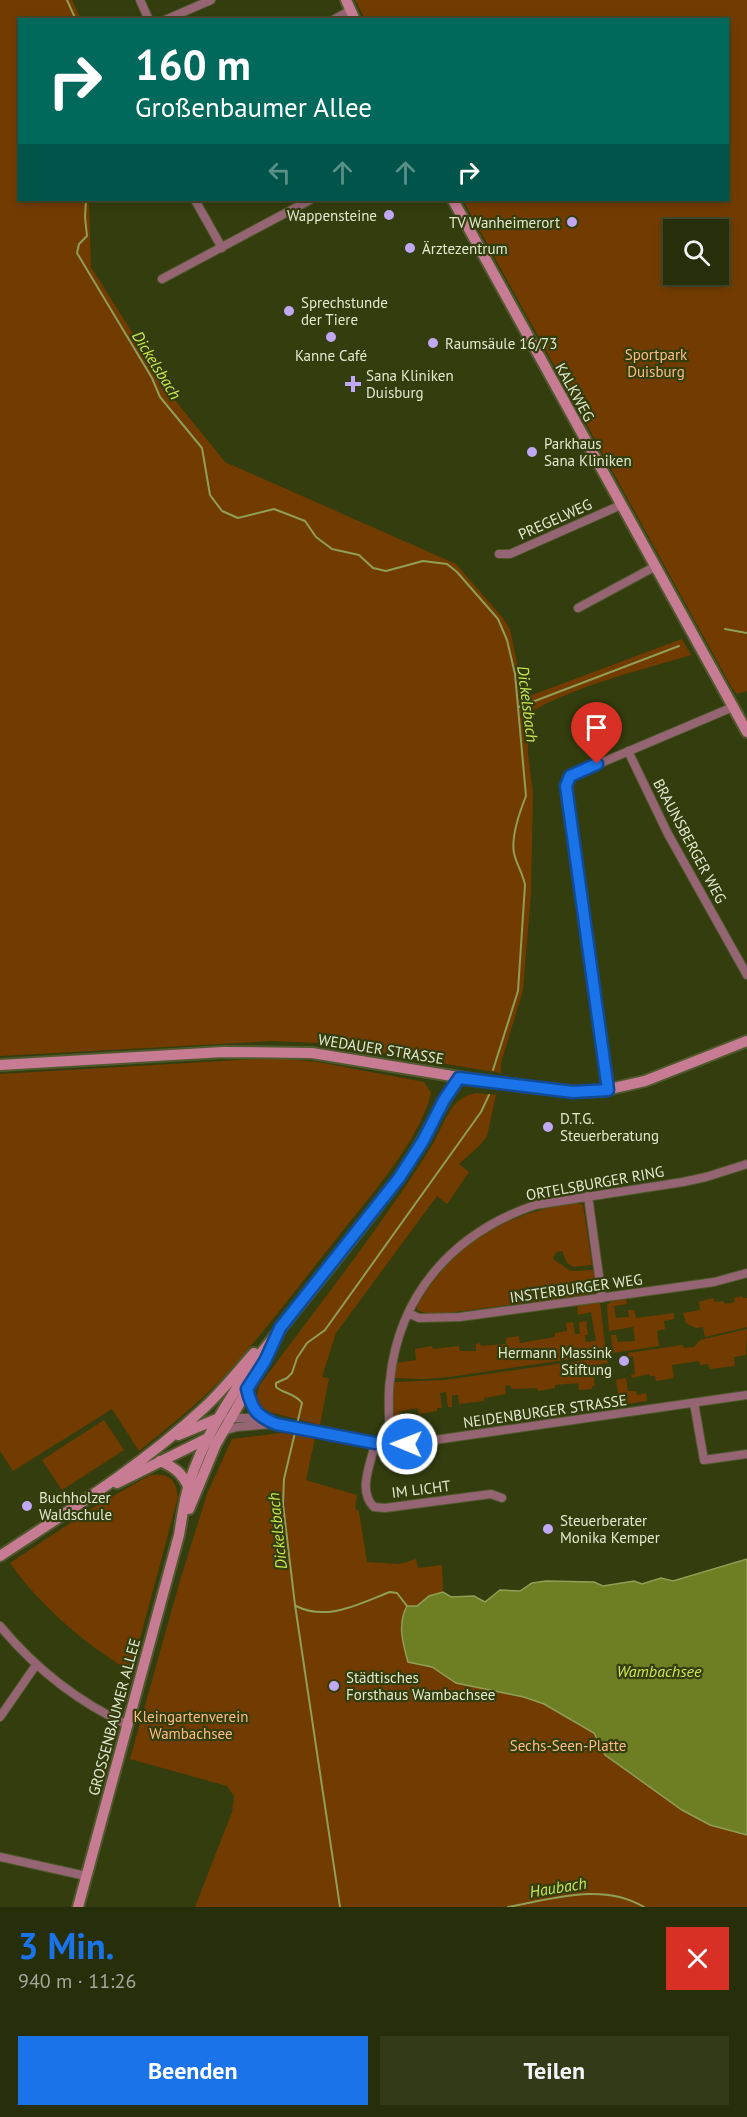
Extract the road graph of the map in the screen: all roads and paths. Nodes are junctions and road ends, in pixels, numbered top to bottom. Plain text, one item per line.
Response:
1 (140, 0) edge
2 (211, 0) edge
3 (351, 10) edge
4 (148, 18) edge
5 (170, 18) edge
6 (337, 18) edge
7 (196, 201) edge
8 (308, 201) edge
9 (454, 201) edge
10 (222, 248) junction
11 (162, 279) dead end
12 (621, 505) junction
13 (499, 554) dead end
14 (656, 566) junction
15 (578, 608) dead end
16 (733, 707) junction
17 (747, 732) edge
18 (628, 751) junction
19 (747, 975) edge
20 (747, 1041) edge
21 (0, 1065) edge
22 (459, 1078) junction
23 (608, 1090) junction
24 (747, 1164) edge
25 (588, 1196) junction
26 (747, 1273) edge
27 (602, 1298) junction
28 (408, 1312) junction
29 (280, 1328) junction
30 (247, 1389) junction
31 (747, 1395) edge
32 (694, 1403) junction
33 (231, 1417) junction
34 (262, 1418) junction
35 (217, 1419) junction
36 (276, 1424) junction
37 (223, 1431) junction
38 (207, 1438) junction
39 (165, 1441) junction
40 (375, 1443) junction
41 (390, 1445) junction
42 (747, 1454) edge
43 (160, 1461) junction
44 (188, 1486) junction
45 (87, 1498) junction
46 (502, 1498) dead end
47 (179, 1534) junction
48 (0, 1556) edge
49 (0, 1626) edge
50 (36, 1665) junction
51 (0, 1717) edge
52 (128, 1725) junction
53 (0, 1857) edge
54 (86, 1876) junction
55 (78, 1907) edge

1 - 4 street
2 - 5 street
3 - 6 street
7 - 10 street
8 - 10 street
9 - 12 main road, KALKWEG
10 - 11 street
12 - 13 street, PREGELWEG
12 - 14 main road, KALKWEG
14 - 15 street
14 - 16 main road, KALKWEG
16 - 17 main road, KALKWEG
16 - 18 street
18 - 19 street, BRAUNSBERGER WEG
18 - 23 street
20 - 23 main road, WEDAUER STRASSE
21 - 22 main road, WEDAUER STRASSE
22 - 23 main road, WEDAUER STRASSE
22 - 29 main road, GROSSENBAUMER ALLEE
24 - 25 street, ORTELSBURGER RING
25 - 27 street
25 - 28 street, ORTELSBURGER RING
26 - 27 street, INSTERBURGER WEG
27 - 28 street, INSTERBURGER WEG
28 - 41 street, ORTELSBURGER RING
29 - 30 main road, GROSSENBAUMER ALLEE
29 - 35 main road, GROSSENBAUMER ALLEE
29 - 39 main road
30 - 33 main road, GROSSENBAUMER ALLEE
30 - 34 street
31 - 32 street, NEIDENBURGER STRASSE
32 - 41 street, NEIDENBURGER STRASSE
32 - 42 street
33 - 34 street, NEIDENBURGER STRASSE
33 - 35 street, NEIDENBURGER STRASSE
33 - 37 main road, GROSSENBAUMER ALLEE
34 - 36 street, NEIDENBURGER STRASSE
35 - 38 main road, GROSSENBAUMER ALLEE
35 - 39 main road
36 - 37 street, NEIDENBURGER STRASSE
36 - 40 street, NEIDENBURGER STRASSE
37 - 38 main road
37 - 47 main road, GROSSENBAUMER ALLEE
38 - 43 main road
38 - 44 main road, GROSSENBAUMER ALLEE
39 - 45 main road
40 - 41 street, NEIDENBURGER STRASSE
40 - 46 street, IM LICHT
43 - 44 main road
43 - 45 main road
44 - 47 main road, GROSSENBAUMER ALLEE
45 - 48 main road
47 - 52 main road, GROSSENBAUMER ALLEE
49 - 50 street
50 - 51 street
50 - 52 street
52 - 54 main road, GROSSENBAUMER ALLEE
53 - 54 street
54 - 55 main road, GROSSENBAUMER ALLEE

